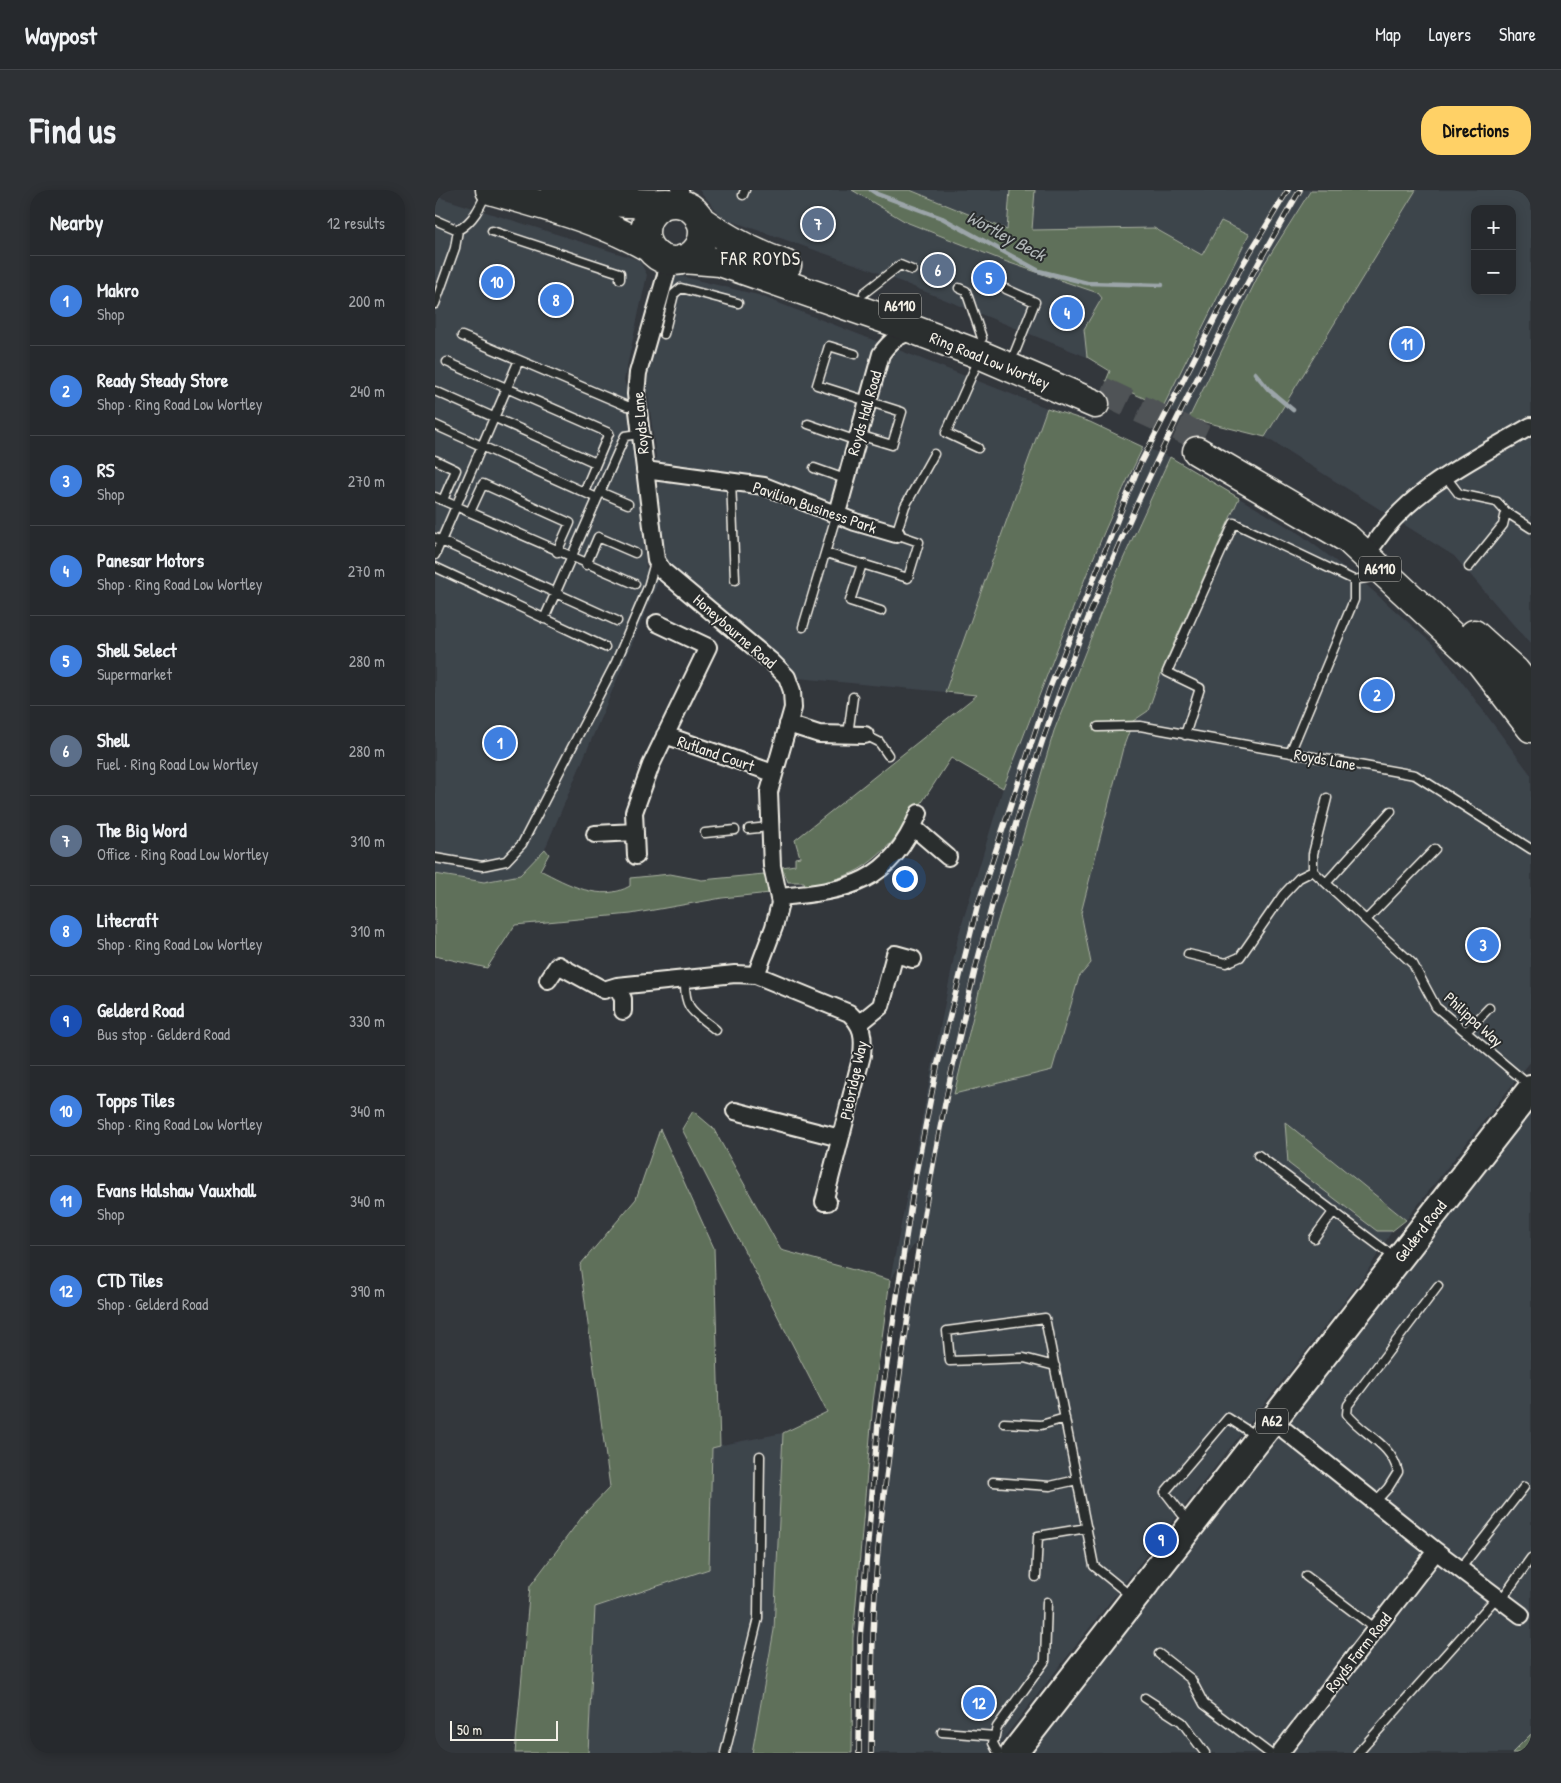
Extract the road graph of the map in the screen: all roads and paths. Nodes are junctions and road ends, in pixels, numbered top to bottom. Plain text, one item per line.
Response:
1 (489, 190) edge
2 (556, 190) edge
3 (682, 204) edge
4 (435, 220) edge
5 (458, 230) junction
6 (492, 231) dead end
7 (667, 256) junction
8 (912, 270) dead end
9 (620, 279) dead end
10 (959, 288) dead end
11 (1006, 289) dead end
12 (864, 293) junction
13 (739, 302) dead end
14 (435, 304) edge
15 (661, 319) junction
16 (915, 331) junction
17 (664, 334) dead end
18 (462, 336) dead end
19 (982, 347) junction
20 (1015, 352) junction
21 (855, 354) dead end
22 (519, 360) junction
23 (447, 362) dead end
24 (506, 388) junction
25 (435, 391) edge
26 (869, 400) junction
27 (635, 406) junction
28 (494, 417) junction
29 (808, 424) dead end
30 (435, 425) edge
31 (1531, 426) edge
32 (639, 434) junction
33 (858, 438) junction
34 (481, 446) junction
35 (978, 448) dead end
36 (934, 454) dead end
37 (435, 460) edge
38 (596, 463) junction
39 (814, 468) dead end
40 (645, 470) junction
41 (1446, 477) junction
42 (845, 478) junction
43 (731, 480) junction
44 (584, 492) junction
45 (599, 495) junction
46 (439, 499) edge
47 (628, 504) dead end
48 (455, 506) junction
49 (470, 512) junction
50 (1506, 512) junction
51 (837, 513) junction
52 (1531, 528) edge
53 (896, 534) junction
54 (438, 540) edge
55 (1374, 544) junction
56 (557, 552) junction
57 (826, 552) junction
58 (635, 553) dead end
59 (435, 555) edge
60 (571, 558) junction
61 (656, 560) junction
62 (862, 564) junction
63 (586, 565) junction
64 (435, 567) edge
65 (1469, 567) dead end
66 (1387, 576) junction
67 (735, 580) dead end
68 (1354, 580) junction
69 (635, 584) dead end
70 (556, 592) junction
71 (881, 611) dead end
72 (544, 619) junction
73 (617, 620) dead end
74 (657, 623) dead end
75 (803, 626) dead end
76 (605, 647) dead end
77 (1531, 691) edge
78 (853, 697) dead end
79 (788, 724) junction
80 (1099, 727) dead end
81 (1531, 728) edge
82 (1185, 734) junction
83 (665, 735) junction
84 (848, 735) junction
85 (865, 735) joint
86 (1290, 753) junction
87 (887, 755) dead end
88 (773, 773) junction
89 (1327, 798) dead end
90 (1391, 811) dead end
91 (769, 827) junction
92 (749, 829) dead end
93 (735, 830) dead end
94 (635, 832) junction
95 (705, 833) dead end
96 (595, 834) dead end
97 (1435, 849) dead end
98 (1531, 849) edge
99 (636, 856) dead end
100 (947, 857) dead end
101 (435, 858) edge
102 (1313, 871) junction
103 (1326, 883) junction
104 (780, 897) junction
105 (1366, 920) junction
106 (1188, 954) dead end
107 (913, 959) dead end
108 (755, 976) junction
109 (548, 980) dead end
110 (685, 980) junction
111 (617, 986) junction
112 (1489, 1008) dead end
113 (623, 1011) dead end
114 (860, 1023) junction
115 (715, 1030) dead end
116 (1466, 1032) junction
117 (1531, 1088) edge
118 (735, 1111) dead end
119 (841, 1138) junction
120 (1258, 1155) dead end
121 (828, 1202) dead end
122 (1335, 1211) junction
123 (1314, 1238) dead end
124 (1398, 1260) junction
125 (1438, 1286) dead end
126 (1055, 1366) junction
127 (1065, 1418) junction
128 (1004, 1424) dead end
129 (1266, 1430) junction
130 (760, 1456) dead end
131 (1077, 1480) junction
132 (993, 1482) dead end
133 (1524, 1487) dead end
134 (1375, 1502) junction
135 (1193, 1523) junction
136 (1087, 1528) junction
137 (1436, 1551) junction
138 (1531, 1558) edge
139 (1460, 1569) junction
140 (1036, 1576) dead end
141 (1306, 1576) dead end
142 (1134, 1599) junction
143 (1499, 1599) junction
144 (1047, 1602) dead end
145 (1526, 1616) edge
146 (1376, 1629) junction
147 (1159, 1654) dead end
148 (1145, 1698) dead end
149 (942, 1732) dead end
150 (1004, 1744) edge
151 (725, 1753) edge
152 (998, 1753) edge
153 (1205, 1753) edge
154 (1269, 1753) edge
155 (1280, 1753) edge
156 (1358, 1753) edge

1 - 5 lane
1 - 7 highway, Ring Road Low Wortley / A6110
2 - 3 highway
3 - 7 highway
3 - 7 highway
3 - 12 highway, Ring Road Low Wortley / A6110
4 - 5 lane
5 - 14 lane
6 - 9 lane
7 - 15 street, Royds Lane
7 - 16 highway, Ring Road Low Wortley / A6110
8 - 12 lane
10 - 19 lane
11 - 20 lane
12 - 19 highway, Ring Road Low Wortley / A6110
13 - 15 lane
15 - 17 lane
15 - 27 street, Royds Lane
16 - 19 highway, Ring Road Low Wortley / A6110
16 - 26 street, Royds Hall Road
18 - 22 lane
19 - 20 highway, Ring Road Low Wortley / A6110
19 - 20 highway, Ring Road Low Wortley / A6110
19 - 35 lane
21 - 26 lane
22 - 24 lane
22 - 27 lane
23 - 24 lane
24 - 28 lane
24 - 38 lane
25 - 28 lane
26 - 33 street, Royds Hall Road
26 - 33 lane
27 - 32 street, Royds Lane
28 - 34 lane
28 - 38 lane
29 - 33 lane
30 - 34 lane
31 - 41 street
32 - 40 street, Royds Lane
32 - 45 lane
33 - 42 street, Royds Hall Road
34 - 44 lane
34 - 48 lane
36 - 53 lane
37 - 46 lane
38 - 44 lane
39 - 42 lane
40 - 43 street, Pavilion Business Park
40 - 61 street, Royds Lane
41 - 50 lane
41 - 55 street
42 - 51 street, Royds Hall Road
43 - 51 street, Pavilion Business Park
43 - 67 lane
44 - 45 lane
45 - 47 lane
45 - 60 lane
46 - 48 lane
48 - 49 lane
48 - 54 lane
49 - 56 lane
49 - 56 lane
50 - 52 lane
50 - 65 lane
51 - 53 street, Pavilion Business Park
51 - 57 lane
53 - 62 lane
54 - 59 lane
54 - 70 lane
55 - 66 highway, A6110
55 - 77 highway, A6110
56 - 60 lane
57 - 62 lane
57 - 75 lane
58 - 63 lane
60 - 63 lane
60 - 70 lane
61 - 79 street, Honeybourne Road
61 - 101 lane
62 - 71 lane
63 - 69 lane
64 - 72 lane
66 - 68 lane
66 - 81 highway, A6110
68 - 82 lane
68 - 86 lane
70 - 72 lane
70 - 73 lane
72 - 76 lane
74 - 83 street
78 - 84 lane
79 - 84 street
79 - 88 street, Honeybourne Road
80 - 82 lane, Royds Lane
82 - 86 lane, Royds Lane
83 - 88 street, Rutland Court
83 - 94 street, Rutland Court
84 - 85 street
85 - 87 lane
86 - 98 lane, Royds Lane
88 - 91 street, Honeybourne Road
89 - 102 lane
90 - 103 lane
91 - 92 lane
91 - 104 street, Honeybourne Road
93 - 95 lane
94 - 96 street
94 - 99 street, Rutland Court
97 - 105 lane
100 - 104 street
102 - 103 lane, Philippa Way
102 - 106 lane
103 - 105 lane, Philippa Way
104 - 108 street, Honeybourne Road
105 - 116 lane, Philippa Way
107 - 114 street, Piebridge Way
108 - 110 street, Piebridge Way
108 - 114 street, Piebridge Way
109 - 111 street, Piebridge Way
110 - 111 street, Piebridge Way
110 - 115 lane
111 - 113 street
112 - 116 lane
114 - 119 street, Piebridge Way
116 - 117 lane, Philippa Way
117 - 124 main road, Gelderd Road / A62
118 - 119 street, Piebridge Way
119 - 121 street, Piebridge Way
120 - 122 lane
122 - 123 lane
122 - 124 lane
124 - 129 main road, Gelderd Road / A62
125 - 134 lane
126 - 126 lane
126 - 127 lane
127 - 128 lane
127 - 131 lane
129 - 134 street
129 - 135 main road, Gelderd Road / A62
129 - 135 lane
130 - 151 lane
131 - 132 lane
131 - 136 lane
133 - 139 lane
134 - 137 street
135 - 142 main road, Gelderd Road / A62
136 - 140 lane
136 - 142 lane
137 - 139 street
137 - 146 street, Royds Farm Road
138 - 143 lane
139 - 143 street
141 - 146 lane
142 - 150 main road, Gelderd Road / A62
143 - 145 street
143 - 156 lane
144 - 150 lane
146 - 155 street, Royds Farm Road
147 - 154 lane
148 - 153 lane
149 - 150 lane
150 - 152 lane

